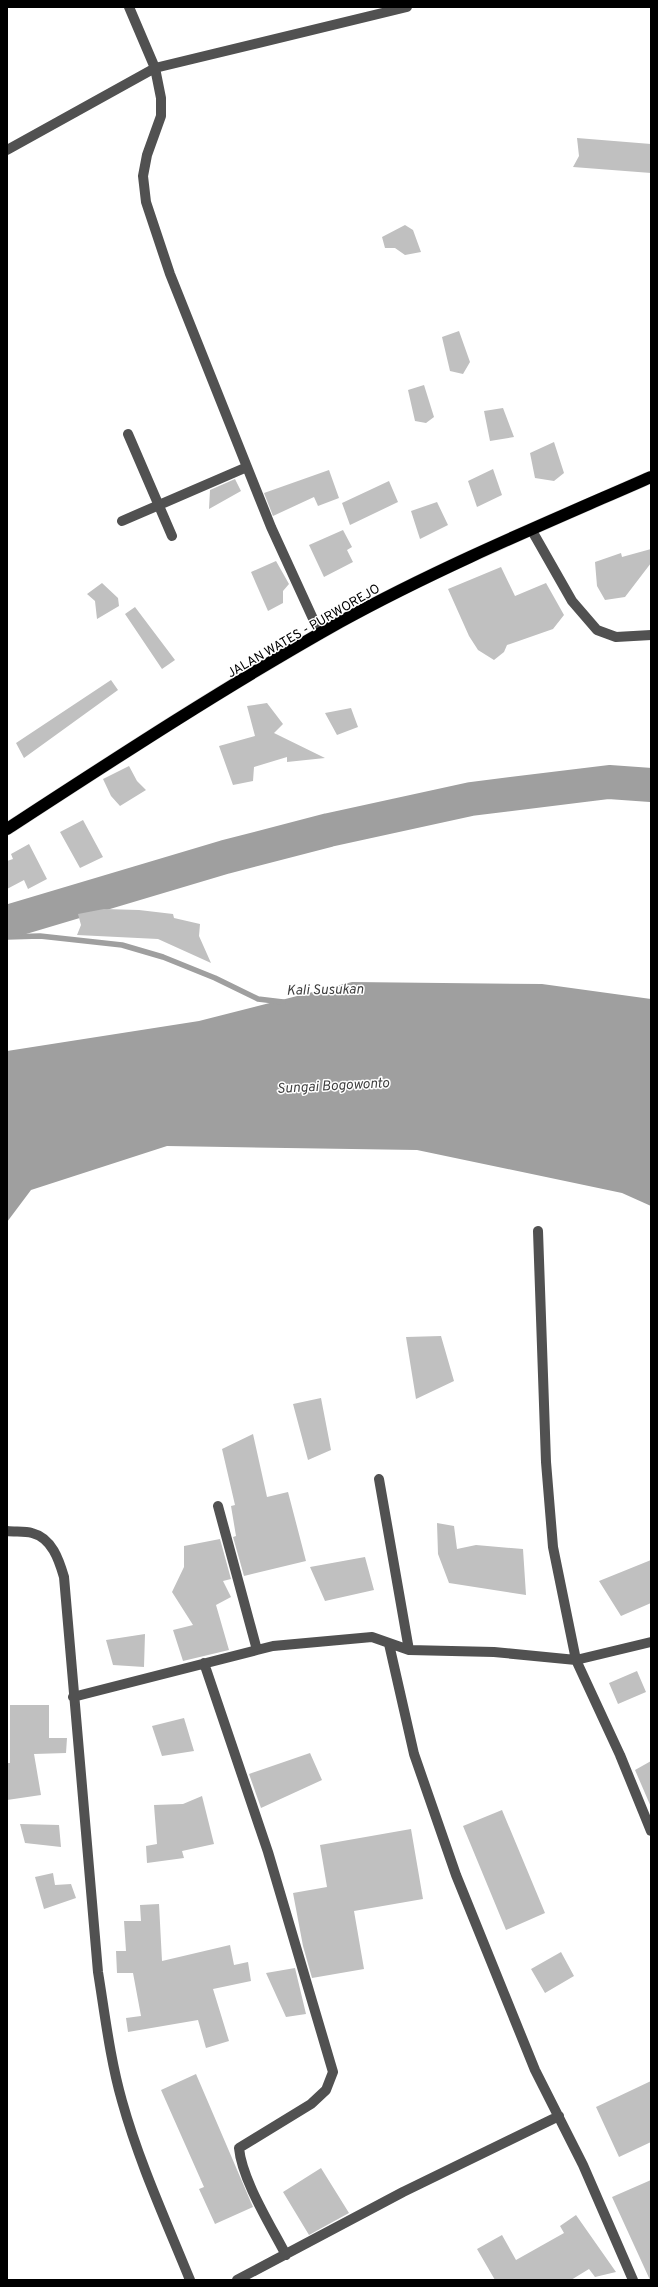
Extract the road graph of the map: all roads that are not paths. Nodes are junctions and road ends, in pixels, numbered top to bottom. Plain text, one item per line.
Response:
1 (129, 7) edge
2 (407, 7) edge
3 (155, 68) junction
4 (7, 150) edge
5 (128, 434) dead end
6 (247, 467) junction
7 (651, 477) edge
8 (159, 506) junction
9 (122, 521) dead end
10 (531, 529) junction
11 (172, 536) dead end
12 (320, 634) junction
13 (651, 635) edge
14 (7, 829) edge
15 (538, 1231) dead end
16 (380, 1479) dead end
17 (218, 1506) dead end
18 (7, 1531) edge
19 (651, 1642) edge
20 (389, 1644) junction
21 (256, 1650) junction
22 (409, 1650) junction
23 (576, 1660) junction
24 (204, 1664) junction
25 (73, 1697) junction
26 (651, 1831) edge
27 (559, 2116) junction
28 (286, 2255) junction
29 (190, 2280) edge
30 (237, 2280) edge
31 (633, 2280) edge

1 - 3 street
2 - 3 street
3 - 4 street
3 - 6 street
5 - 8 street
6 - 8 street
6 - 12 street
7 - 10 highway, JALAN WATES - PURWOREJO
8 - 9 street
8 - 11 street
10 - 12 highway, JALAN WATES - PURWOREJO
10 - 13 street
12 - 14 highway, JALAN WATES - PURWOREJO
15 - 23 street
16 - 22 street
17 - 21 street
18 - 25 street
19 - 23 street
20 - 21 street
20 - 22 street
20 - 27 street
21 - 24 street
22 - 23 street
23 - 26 street
24 - 25 street
24 - 28 street
25 - 29 street
27 - 28 street
27 - 31 street
28 - 30 street

